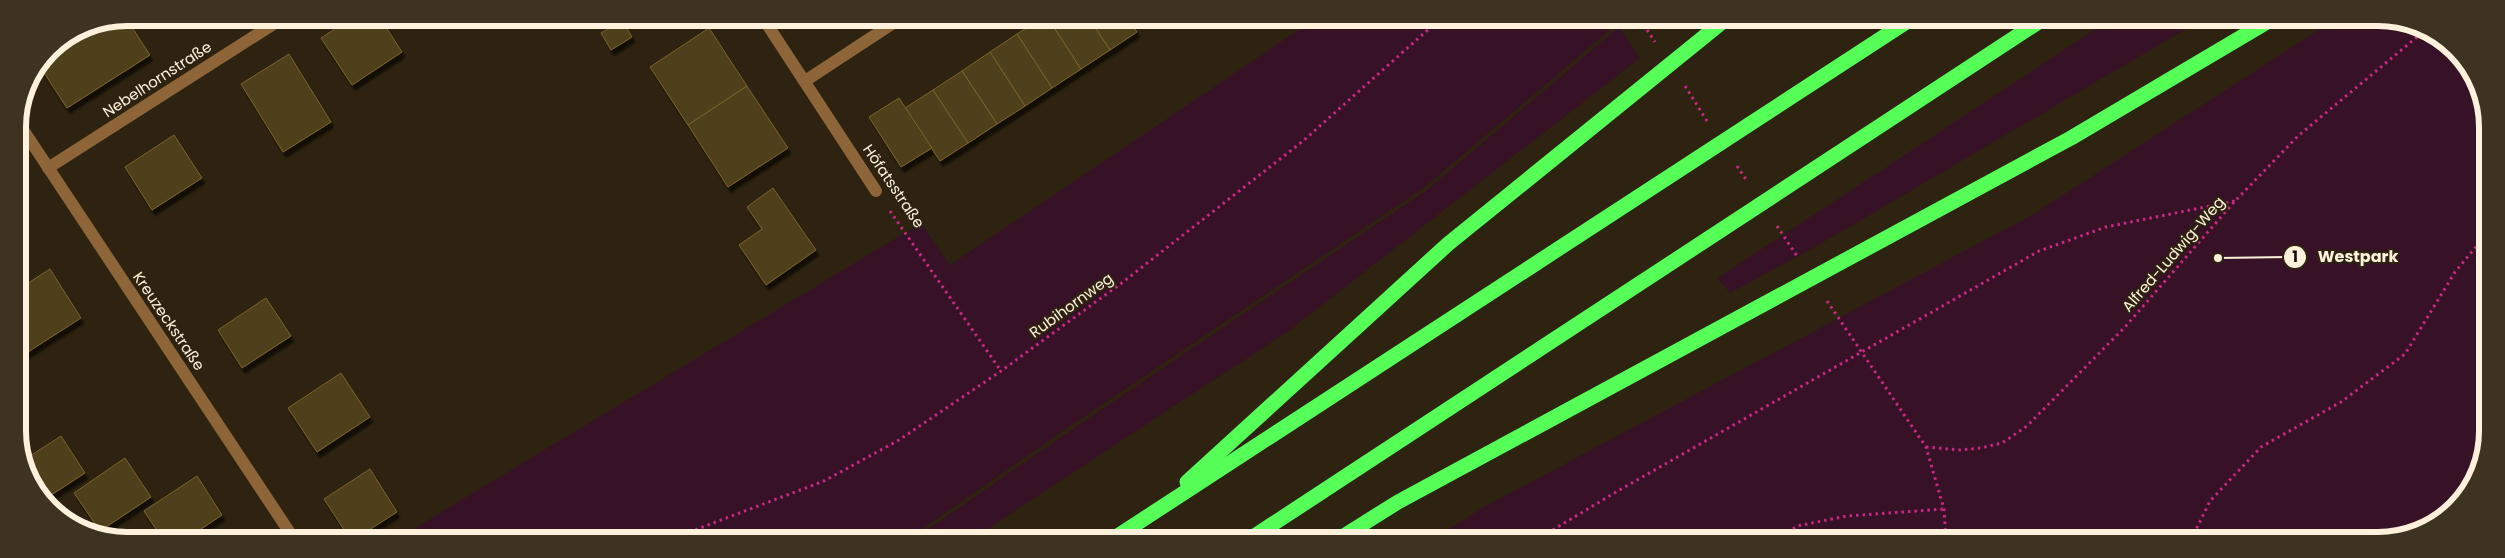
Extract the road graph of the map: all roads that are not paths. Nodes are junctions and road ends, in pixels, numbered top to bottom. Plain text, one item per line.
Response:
1 (270, 26) edge
2 (768, 26) edge
3 (889, 26) edge
4 (1717, 26) edge
5 (1900, 26) edge
6 (2032, 26) edge
7 (2262, 26) edge
8 (805, 81) junction
9 (26, 134) edge
10 (48, 168) junction
11 (876, 191) road end
12 (1152, 514) junction
13 (289, 532) edge
14 (1124, 532) edge
15 (1261, 532) edge
16 (1350, 532) edge

1 - 10 street, Nebelhornstraße
2 - 8 street, Höfatsstraße
3 - 8 street
4 - 12 highway
5 - 12 highway
6 - 15 highway
7 - 16 highway
8 - 11 street, Höfatsstraße
9 - 10 street, Kreuzeckstraße
10 - 13 street, Kreuzeckstraße
12 - 14 highway

